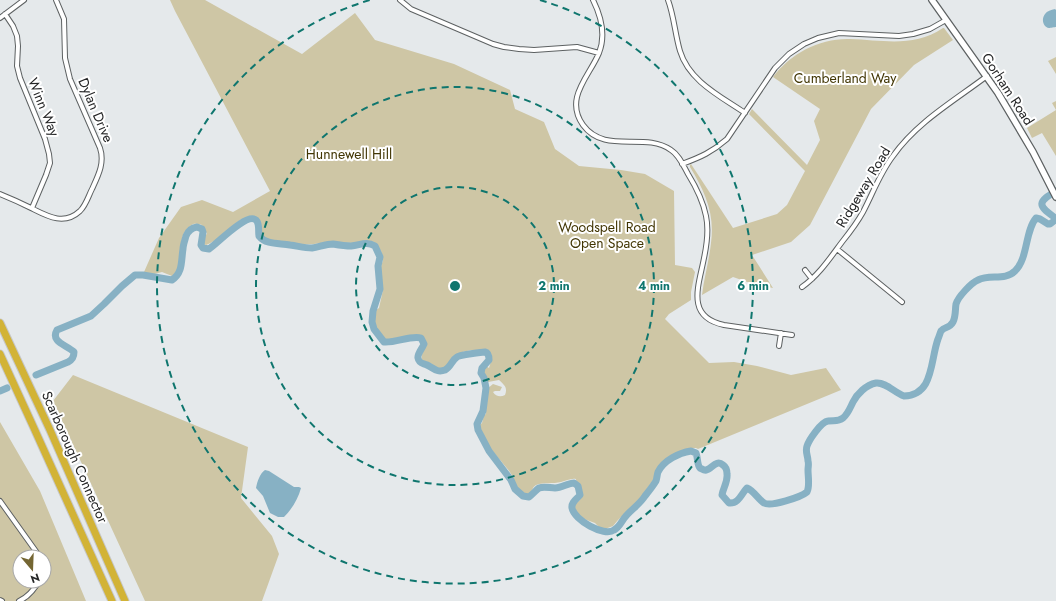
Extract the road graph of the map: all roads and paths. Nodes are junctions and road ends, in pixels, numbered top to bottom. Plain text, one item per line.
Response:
1 (24, 0) edge
2 (56, 0) edge
3 (400, 0) edge
4 (593, 0) edge
5 (668, 0) edge
6 (932, 0) edge
7 (6, 14) junction
8 (0, 18) edge
9 (946, 20) junction
10 (599, 53) junction
11 (987, 76) junction
12 (745, 113) junction
13 (682, 164) junction
14 (0, 194) edge
15 (1054, 194) edge
16 (32, 208) junction
17 (837, 249) junction
18 (805, 270) dead end
19 (812, 279) junction
20 (802, 287) dead end
21 (902, 302) dead end
22 (0, 323) edge
23 (781, 333) junction
24 (792, 335) dead end
25 (779, 346) dead end
26 (0, 354) edge
27 (0, 501) edge
28 (34, 549) edge
29 (33, 589) edge
30 (19, 601) edge
31 (112, 601) edge
32 (125, 601) edge

1 - 7 street
2 - 16 street, Dylan Drive
3 - 10 street
4 - 10 street
5 - 12 street
6 - 9 main road, Gorham Road
7 - 8 street
7 - 16 street, Winn Way
9 - 11 main road, Gorham Road
9 - 12 street
10 - 13 street
11 - 15 main road, Gorham Road
11 - 17 street, Ridgeway Road
12 - 13 street
13 - 23 street
14 - 16 street, Dylan Drive
17 - 19 street, Ridgeway Road
17 - 21 street
18 - 19 street
19 - 20 street, Ridgeway Road
22 - 32 highway, Scarborough Connector
23 - 24 street
23 - 25 street
26 - 31 highway, Scarborough Connector
27 - 28 street
29 - 30 street

